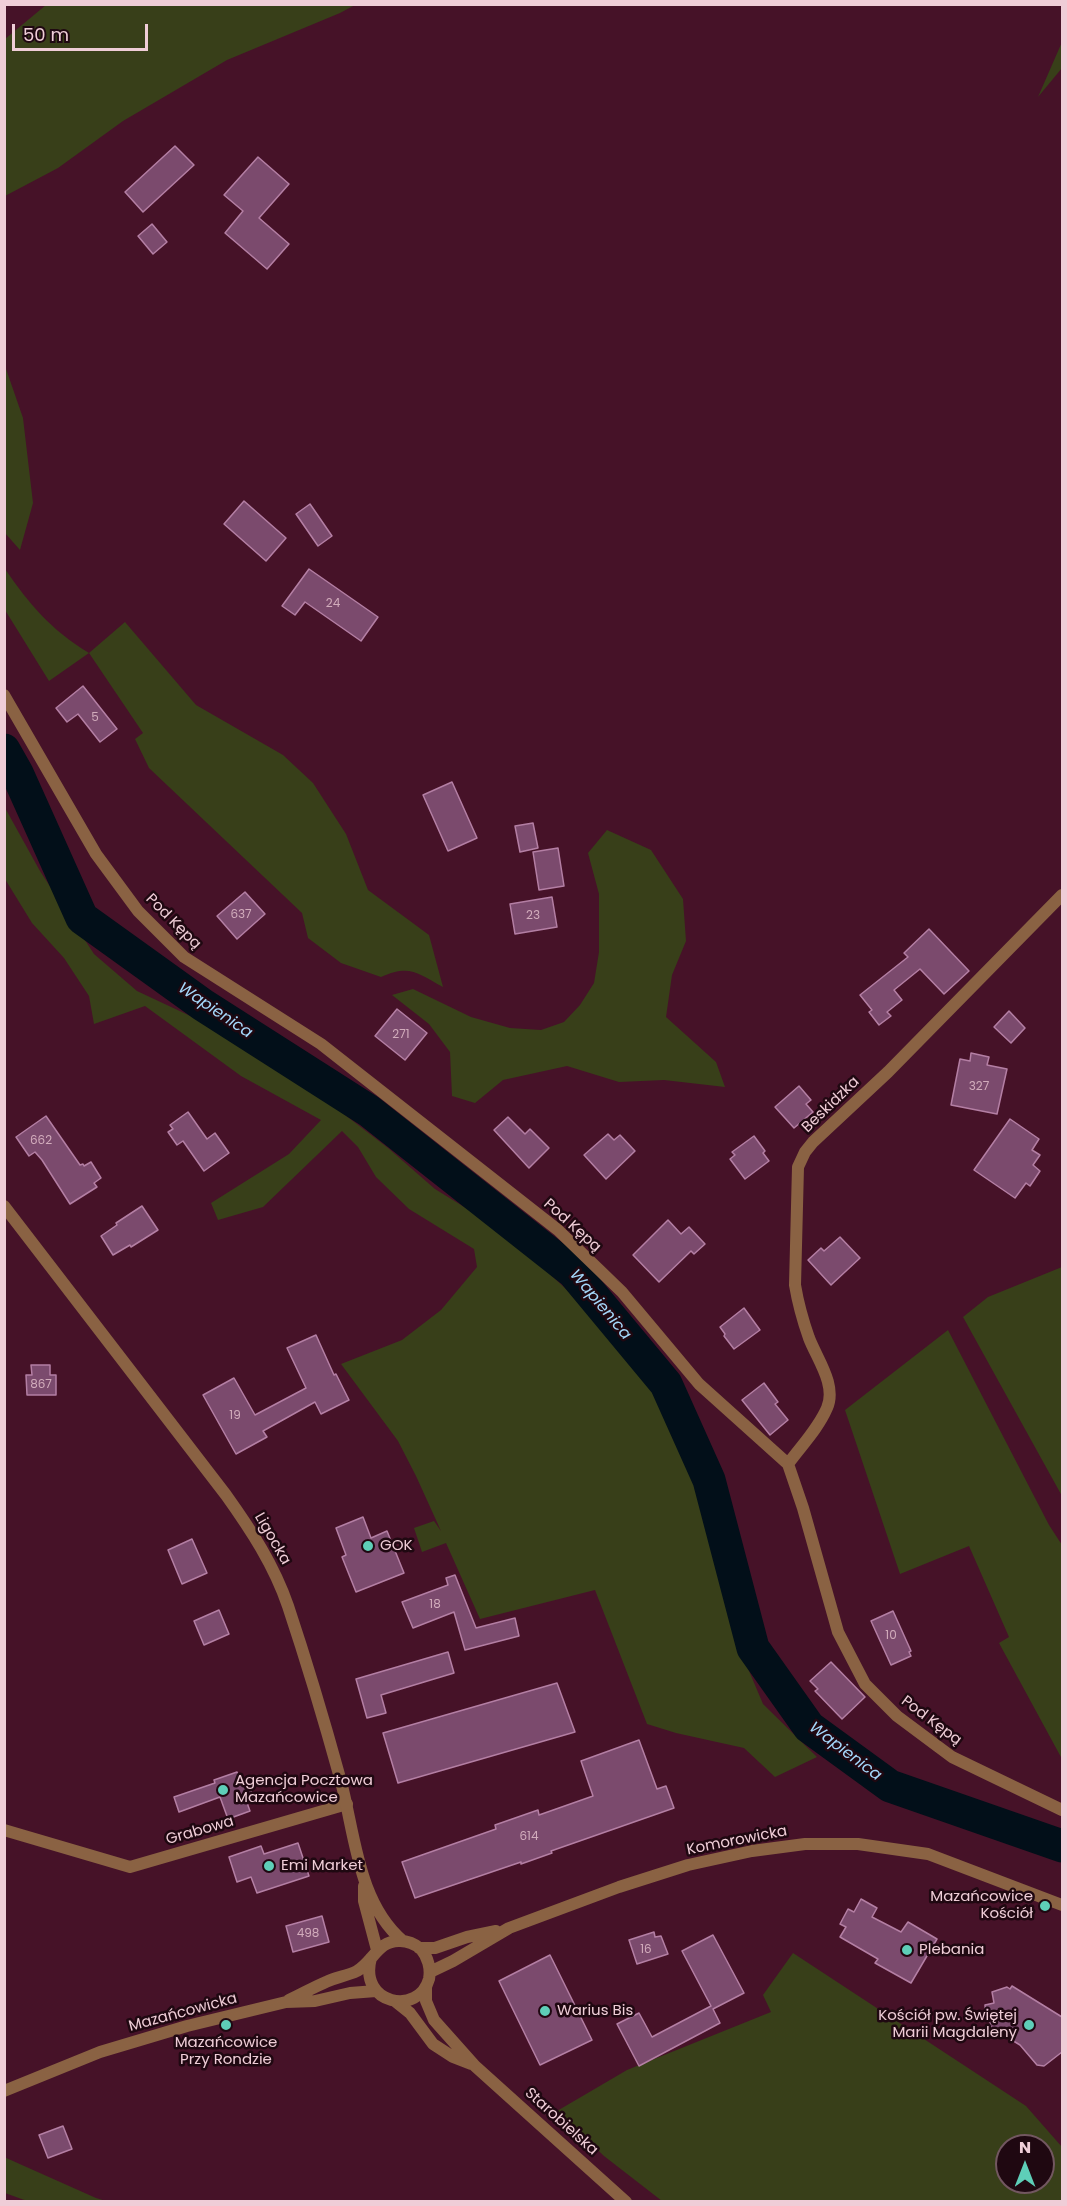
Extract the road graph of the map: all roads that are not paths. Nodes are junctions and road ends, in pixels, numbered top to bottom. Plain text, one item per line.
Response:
1 (4, 695) edge
2 (1062, 895) edge
3 (4, 1206) edge
4 (788, 1464) junction
5 (347, 1804) junction
6 (1062, 1810) edge
7 (4, 1830) edge
8 (363, 1879) junction
9 (1062, 1905) edge
10 (509, 1928) junction
11 (403, 1941) junction
12 (419, 1948) junction
13 (374, 1954) junction
14 (430, 1972) junction
15 (426, 1986) junction
16 (376, 1990) junction
17 (395, 2001) junction
18 (285, 2002) junction
19 (475, 2066) junction
20 (4, 2091) edge
21 (626, 2202) edge

1 - 4 street, Pod Kępą
2 - 4 street, Beskidzka
3 - 5 street, Ligocka
4 - 6 street, Pod Kępą
5 - 7 street, Grabowa
5 - 8 street, Ligocka
8 - 11 street, Ligocka
8 - 13 street
9 - 10 street, Komorowicka
10 - 12 street
10 - 14 street, Komorowicka
11 - 12 street
11 - 13 street
12 - 14 street
13 - 16 street
13 - 18 street
14 - 15 street
15 - 17 street
15 - 19 street
16 - 17 street
16 - 18 street, Mazańcowicka
17 - 19 street
18 - 20 street, Mazańcowicka
19 - 21 street, Starobielska

